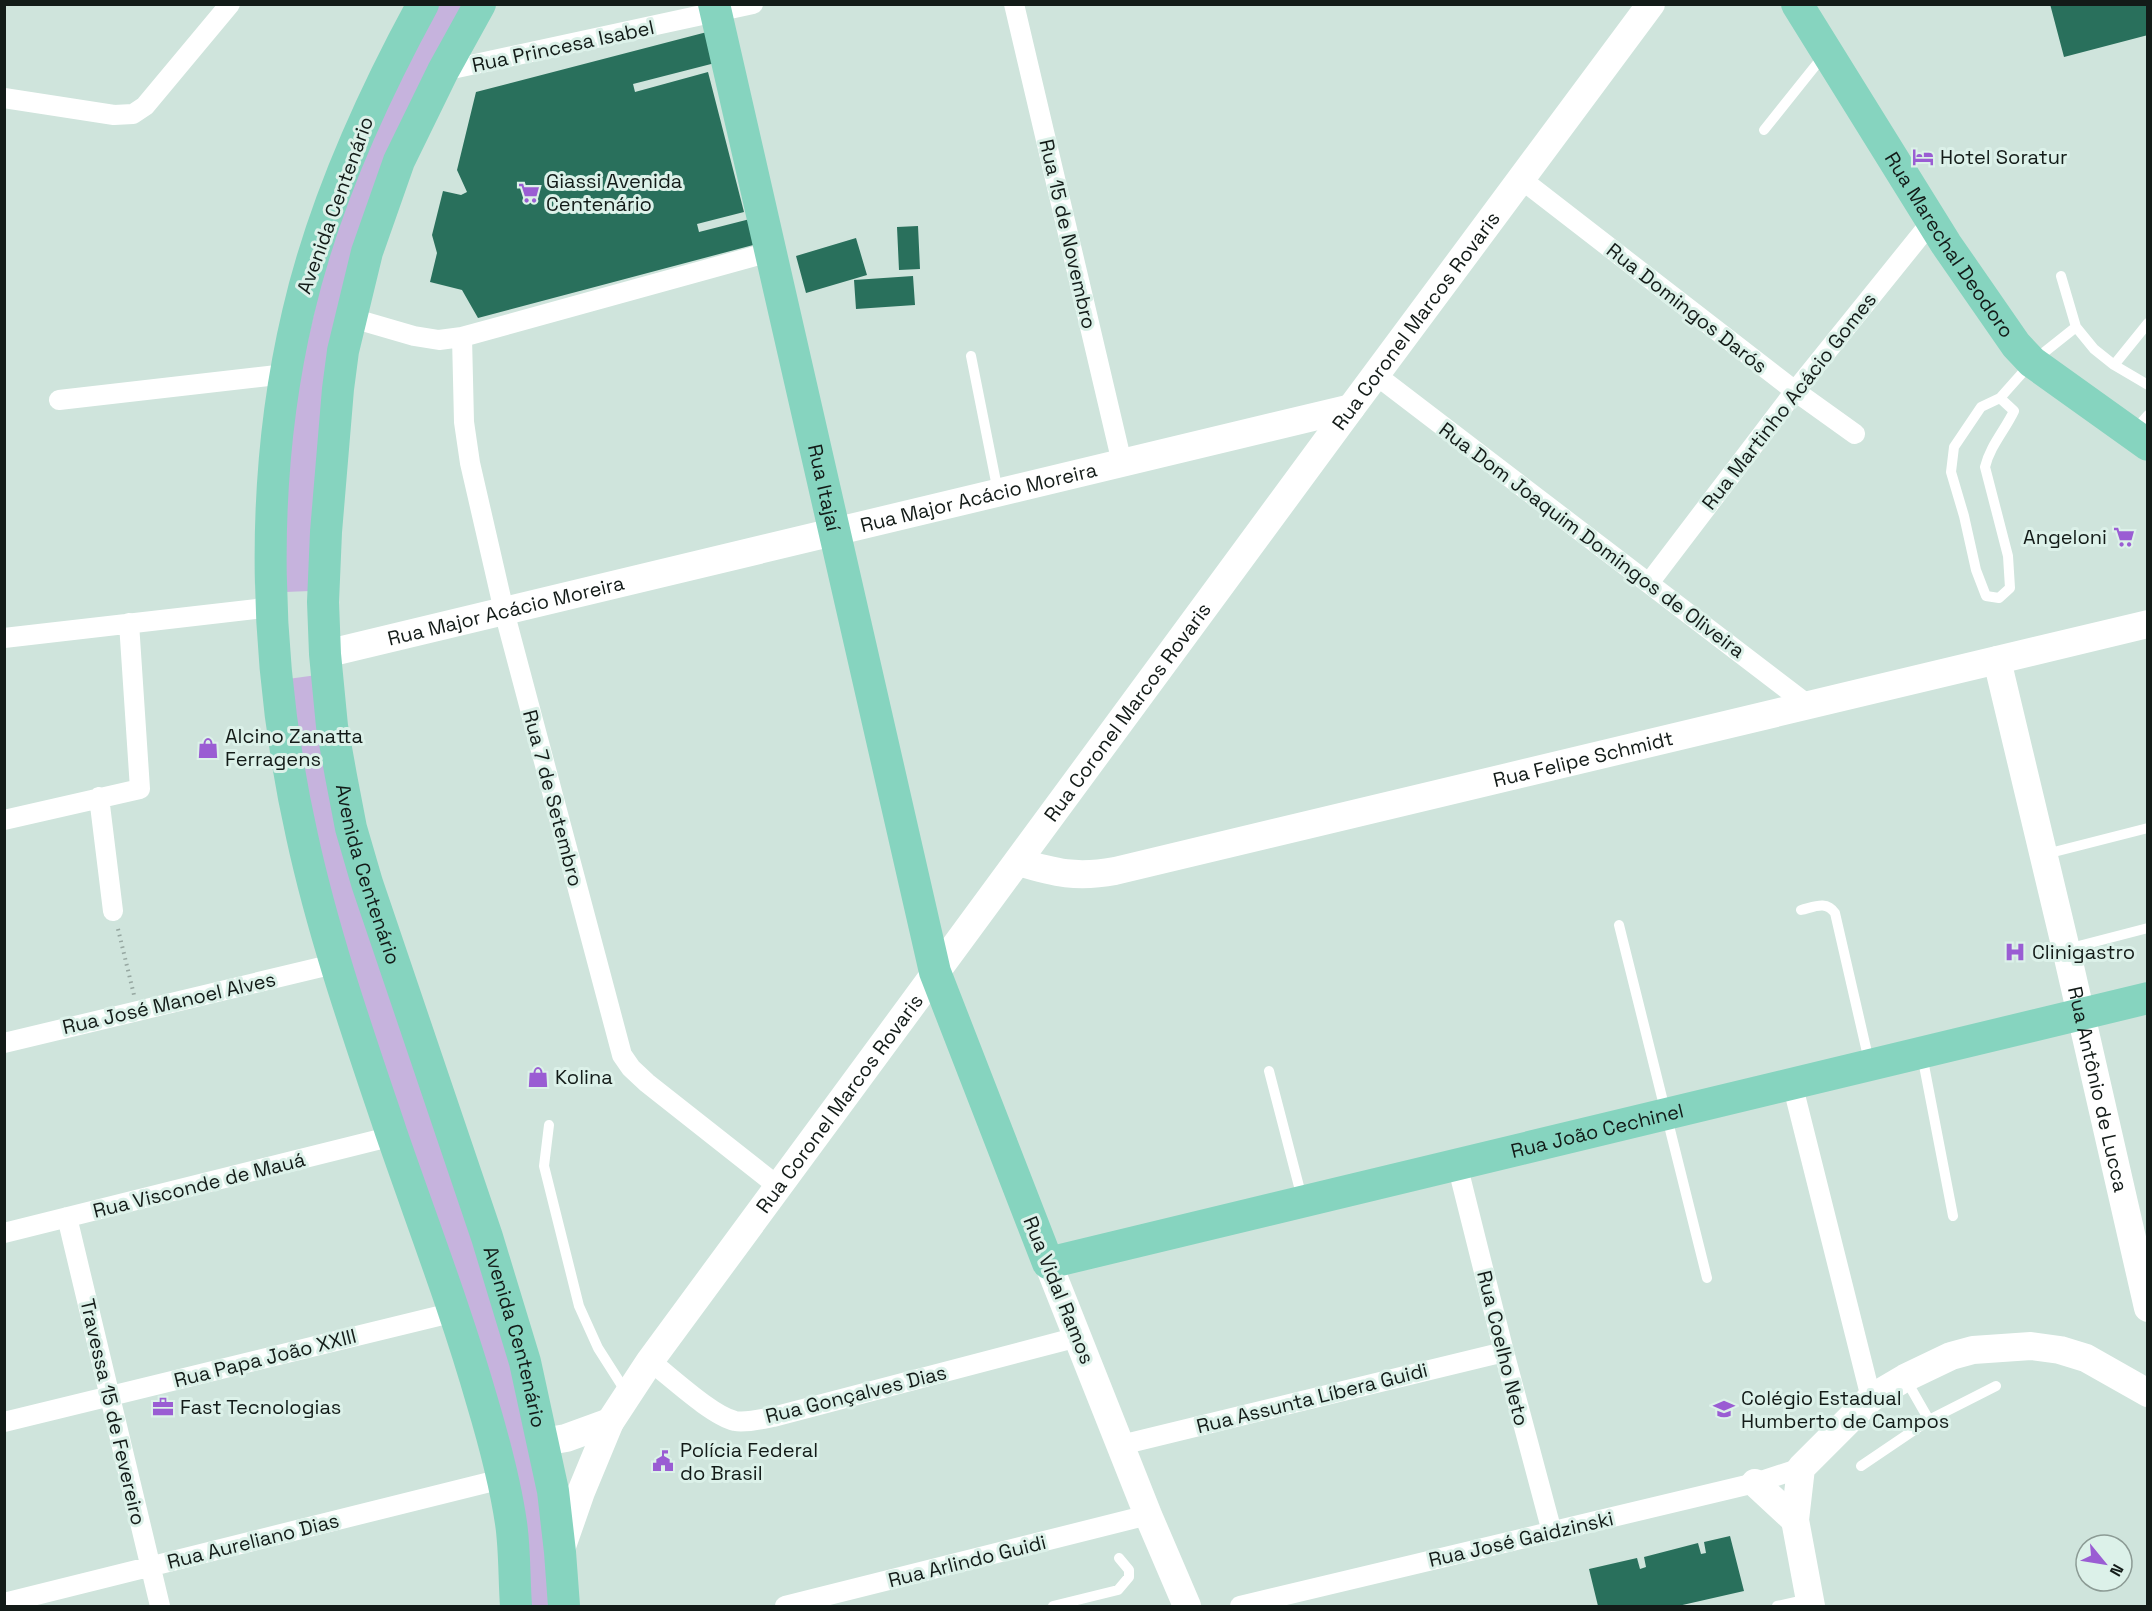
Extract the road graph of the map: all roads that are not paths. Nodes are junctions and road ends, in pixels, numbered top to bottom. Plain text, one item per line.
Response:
1 (230, 4) edge
2 (423, 4) edge
3 (480, 4) edge
4 (753, 4) edge
5 (1014, 4) edge
6 (1651, 4) edge
7 (1800, 5) edge
8 (715, 9) edge
9 (1827, 52) junction
10 (443, 71) junction
11 (4, 98) edge
12 (1764, 130) dead end
13 (1521, 179) junction
14 (1932, 221) junction
15 (770, 252) junction
16 (2061, 276) dead end
17 (352, 318) junction
18 (2148, 323) edge
19 (2076, 327) junction
20 (462, 337) junction
21 (971, 356) dead end
22 (2032, 362) junction
23 (2114, 365) junction
24 (286, 374) junction
25 (1376, 375) junction
26 (2148, 386) edge
27 (1795, 391) junction
28 (2000, 398) junction
29 (59, 400) dead end
30 (1351, 408) junction
31 (2142, 431) edge
32 (1855, 434) dead end
33 (1122, 463) junction
34 (998, 493) junction
35 (834, 532) junction
36 (1649, 583) junction
37 (323, 602) junction
38 (273, 607) junction
39 (504, 611) junction
40 (129, 623) junction
41 (2148, 624) edge
42 (4, 638) edge
43 (325, 654) junction
44 (1996, 660) junction
45 (277, 679) junction
46 (1808, 705) junction
47 (99, 797) junction
48 (4, 820) edge
49 (2148, 828) edge
50 (2043, 855) junction
51 (1018, 862) junction
52 (1801, 910) dead end
53 (113, 911) road end
54 (1619, 925) dead end
55 (2148, 928) edge
56 (2066, 949) junction
57 (334, 964) junction
58 (935, 972) junction
59 (2148, 998) edge
60 (2079, 1014) junction
61 (4, 1043) edge
62 (1921, 1052) junction
63 (1870, 1064) junction
64 (1269, 1071) dead end
65 (1792, 1083) junction
66 (1665, 1114) junction
67 (549, 1125) dead end
68 (393, 1136) junction
69 (1457, 1164) junction
70 (779, 1187) junction
71 (1303, 1201) junction
72 (1953, 1216) dead end
73 (67, 1217) junction
74 (4, 1233) edge
75 (1048, 1263) junction
76 (1707, 1278) dead end
77 (2148, 1308) edge
78 (455, 1312) junction
79 (1078, 1337) junction
80 (1504, 1352) junction
81 (650, 1361) junction
82 (1905, 1377) junction
83 (1996, 1386) dead end
84 (2148, 1393) edge
85 (628, 1394) junction
86 (109, 1396) junction
87 (1871, 1398) junction
88 (1929, 1420) junction
89 (4, 1422) edge
90 (610, 1422) junction
91 (543, 1442) junction
92 (1121, 1445) junction
93 (1861, 1466) dead end
94 (1801, 1468) junction
95 (502, 1479) junction
96 (1755, 1483) junction
97 (1148, 1515) junction
98 (1795, 1520) junction
99 (1552, 1532) junction
100 (560, 1552) junction
101 (1119, 1558) dead end
102 (150, 1567) junction
103 (1811, 1603) edge
104 (4, 1604) edge
105 (159, 1606) edge
106 (516, 1606) edge
107 (564, 1606) edge
108 (785, 1606) edge
109 (1053, 1606) edge
110 (1186, 1606) edge
111 (1240, 1606) edge
112 (1778, 1606) edge

1 - 11 street
2 - 24 main road, Avenida Centenário
3 - 10 main road, Avenida Centenário
4 - 8 street, Rua Princesa Isabel
5 - 33 street, Rua 15 de Novembro
6 - 13 street, Rua Coronel Marcos Rovaris
7 - 9 main road, Rua Marechal Deodoro
8 - 10 street, Rua Princesa Isabel
8 - 15 main road, Rua Itajaí
9 - 12 lane
9 - 14 main road, Rua Marechal Deodoro
10 - 17 main road, Avenida Centenário
13 - 25 street, Rua Coronel Marcos Rovaris
13 - 27 street, Rua Domingos Darós
14 - 22 main road, Rua Marechal Deodoro
14 - 27 street, Rua Martinho Acácio Gomes
15 - 20 street
15 - 35 main road, Rua Itajaí
16 - 19 lane
17 - 20 street
17 - 37 main road, Avenida Centenário
18 - 23 lane
19 - 22 lane
19 - 23 lane
20 - 39 street, Rua 7 de Setembro
21 - 34 lane
22 - 28 lane
22 - 31 main road, Rua Marechal Deodoro
23 - 26 lane
24 - 29 street
24 - 38 main road, Avenida Centenário
25 - 30 street, Rua Coronel Marcos Rovaris
25 - 36 street, Rua Dom Joaquim Domingos de Oliveira
27 - 32 street, Rua Domingos Darós
27 - 36 street, Rua Martinho Acácio Gomes
28 - 28 lane
30 - 33 street, Rua Major Acácio Moreira
30 - 51 street, Rua Coronel Marcos Rovaris
33 - 34 street, Rua Major Acácio Moreira
34 - 35 street, Rua Major Acácio Moreira
35 - 39 street, Rua Major Acácio Moreira
35 - 58 main road, Rua Itajaí
36 - 46 street, Rua Dom Joaquim Domingos de Oliveira
37 - 38 main road
37 - 43 main road, Avenida Centenário
38 - 40 street
38 - 45 main road, Avenida Centenário
39 - 43 street, Rua Major Acácio Moreira
39 - 70 street, Rua 7 de Setembro
40 - 42 street
40 - 47 street
41 - 44 street, Rua Felipe Schmidt
43 - 45 main road
43 - 91 main road, Avenida Centenário
44 - 46 street, Rua Felipe Schmidt
44 - 50 street, Rua Antônio de Lucca
45 - 57 main road, Avenida Centenário
46 - 51 street, Rua Felipe Schmidt
47 - 48 street
47 - 53 street
49 - 50 lane
50 - 56 street, Rua Antônio de Lucca
51 - 58 street, Rua Coronel Marcos Rovaris
52 - 63 lane
54 - 66 lane
55 - 56 lane
56 - 60 street, Rua Antônio de Lucca
57 - 61 street, Rua José Manoel Alves
57 - 68 main road, Avenida Centenário
58 - 70 street, Rua Coronel Marcos Rovaris
58 - 75 main road, Rua Vidal Ramos
59 - 60 main road, Rua João Cechinel
60 - 62 main road, Rua João Cechinel
60 - 77 street, Rua Antônio de Lucca
62 - 63 main road, Rua João Cechinel
62 - 72 lane
63 - 65 main road, Rua João Cechinel
64 - 71 lane
65 - 66 main road, Rua João Cechinel
65 - 87 street
66 - 69 main road, Rua João Cechinel
66 - 76 lane
67 - 85 lane
68 - 73 street, Rua Visconde de Mauá
68 - 78 main road, Avenida Centenário
69 - 71 main road, Rua João Cechinel
69 - 80 street, Rua Coelho Neto
70 - 81 street, Rua Coronel Marcos Rovaris
71 - 75 main road, Rua João Cechinel
73 - 74 street, Rua Visconde de Mauá
73 - 86 street, Travessa 15 de Fevereiro
75 - 79 street, Rua Vidal Ramos
78 - 86 street, Rua Papa João XXIII
78 - 95 main road, Avenida Centenário
79 - 81 street, Rua Gonçalves Dias
79 - 92 street, Rua Vidal Ramos
80 - 92 street, Rua Assunta Líbera Guidi
80 - 99 street, Rua Coelho Neto
81 - 85 street, Rua Coronel Marcos Rovaris
82 - 84 street
82 - 87 street
82 - 88 lane
83 - 88 lane
85 - 90 street, Rua Coronel Marcos Rovaris
86 - 89 street, Rua Papa João XXIII
86 - 102 street, Travessa 15 de Fevereiro
87 - 94 street
88 - 93 lane
90 - 91 street
90 - 100 street, Rua Coronel Marcos Rovaris
91 - 100 main road, Avenida Centenário
92 - 97 street, Rua Vidal Ramos
94 - 96 street, Rua José Gaidzinski
94 - 98 street
95 - 102 street, Rua Aureliano Dias
95 - 106 main road, Avenida Centenário
96 - 98 street
96 - 99 street, Rua José Gaidzinski
97 - 108 street, Rua Arlindo Guidi
97 - 110 street, Rua Vidal Ramos
98 - 103 street
99 - 111 street, Rua José Gaidzinski
100 - 107 main road, Avenida Centenário
101 - 109 lane
102 - 104 street, Rua Aureliano Dias
102 - 105 street, Travessa 15 de Fevereiro
103 - 112 lane

